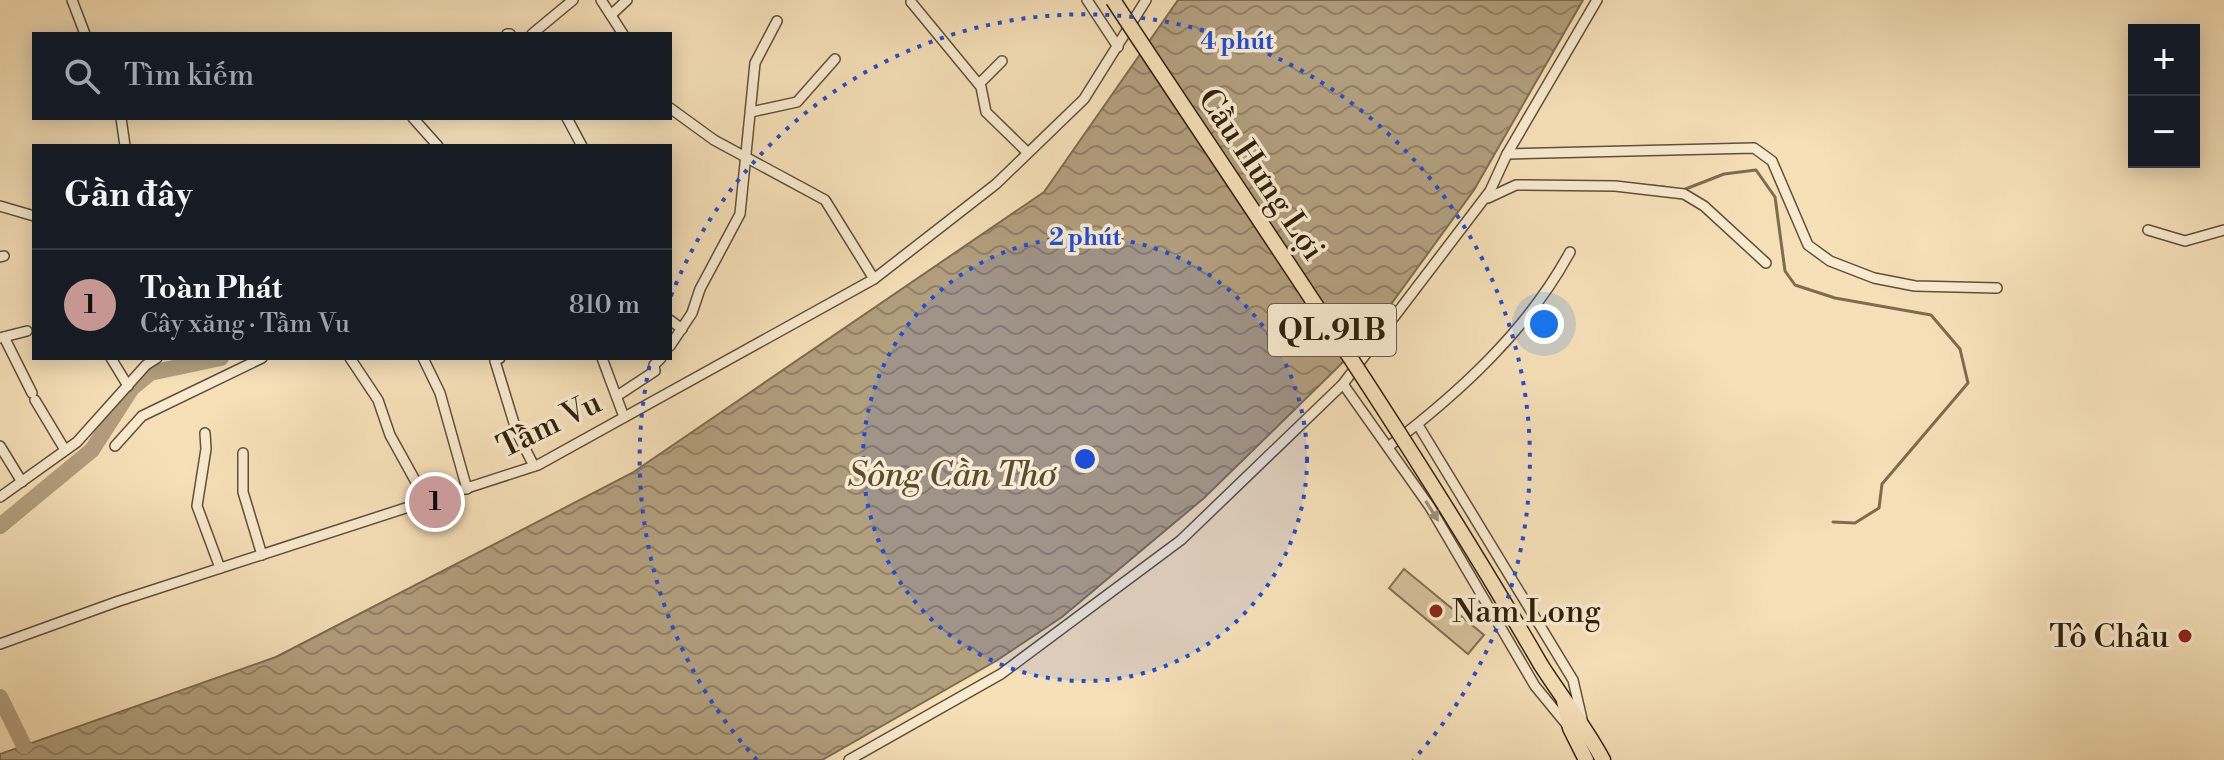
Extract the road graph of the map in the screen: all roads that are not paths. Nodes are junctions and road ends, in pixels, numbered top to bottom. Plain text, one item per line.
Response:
1 (72, 0) edge
2 (573, 0) edge
3 (601, 0) edge
4 (627, 0) edge
5 (1087, 0) edge
6 (1113, 0) edge
7 (1133, 0) edge
8 (1597, 0) edge
9 (911, 2) dead end
10 (1143, 5) edge
11 (611, 15) junction
12 (777, 21) dead end
13 (84, 32) edge
14 (534, 32) edge
15 (622, 32) edge
16 (1118, 47) junction
17 (835, 59) dead end
18 (1002, 61) dead end
19 (979, 84) junction
20 (672, 109) edge
21 (751, 112) junction
22 (121, 120) edge
23 (415, 120) edge
24 (568, 120) edge
25 (125, 144) edge
26 (436, 144) edge
27 (581, 144) edge
28 (1027, 152) junction
29 (746, 158) junction
30 (1505, 158) junction
31 (1482, 202) junction
32 (0, 206) edge
33 (32, 215) edge
34 (2148, 230) dead end
35 (2224, 230) edge
36 (1570, 252) dead end
37 (1766, 263) dead end
38 (874, 279) junction
39 (1997, 288) dead end
40 (672, 322) edge
41 (682, 329) junction
42 (27, 331) dead end
43 (2, 338) edge
44 (672, 343) edge
45 (112, 360) edge
46 (155, 360) edge
47 (258, 360) edge
48 (351, 360) edge
49 (424, 360) edge
50 (496, 360) edge
51 (603, 360) edge
52 (659, 360) edge
53 (1343, 384) junction
54 (128, 386) junction
55 (617, 396) junction
56 (624, 417) junction
57 (1418, 425) junction
58 (205, 433) dead end
59 (0, 446) edge
60 (115, 446) dead end
61 (1388, 447) junction
62 (65, 450) junction
63 (243, 453) dead end
64 (534, 466) junction
65 (22, 482) junction
66 (467, 489) junction
67 (0, 497) edge
68 (427, 502) junction
69 (262, 555) junction
70 (220, 568) junction
71 (5, 642) edge
72 (1576, 723) junction
73 (849, 760) edge
74 (1586, 760) edge
75 (1603, 760) edge

1 - 13 street
2 - 14 street
3 - 11 street
4 - 11 street
5 - 16 street
6 - 72 highway, Cầu Hưng Lợi / QL.91B, bridge
7 - 10 street, Tầm Vu
8 - 30 street
9 - 19 street
10 - 16 street, Tầm Vu
11 - 15 street
12 - 21 street
16 - 28 street, Tầm Vu
17 - 21 street
18 - 19 street
19 - 28 street
20 - 29 street
21 - 29 street
22 - 25 street
23 - 26 street
24 - 27 street
28 - 38 street, Tầm Vu
29 - 38 street
29 - 41 street
30 - 31 street
30 - 39 street
31 - 37 street
31 - 53 street
32 - 33 street
34 - 35 street
36 - 57 street
38 - 56 street, Tầm Vu
40 - 41 street
41 - 44 street
42 - 43 street
43 - 62 street
45 - 54 street
46 - 54 street
47 - 60 street
48 - 68 street
49 - 66 street
50 - 64 street
51 - 55 street
52 - 55 street
53 - 61 street
53 - 73 street
54 - 62 street
55 - 56 street
56 - 64 street, Tầm Vu
57 - 61 street
57 - 72 street
58 - 70 street
59 - 65 street
61 -> 72 street
62 - 65 street
63 - 69 street
64 - 66 street, Tầm Vu
65 - 67 street
66 - 68 street, Tầm Vu
68 - 69 street, Tầm Vu
69 - 70 street, Tầm Vu
70 - 71 street, Tầm Vu
72 - 74 highway, QL.91B
72 - 75 highway, QL.91B

